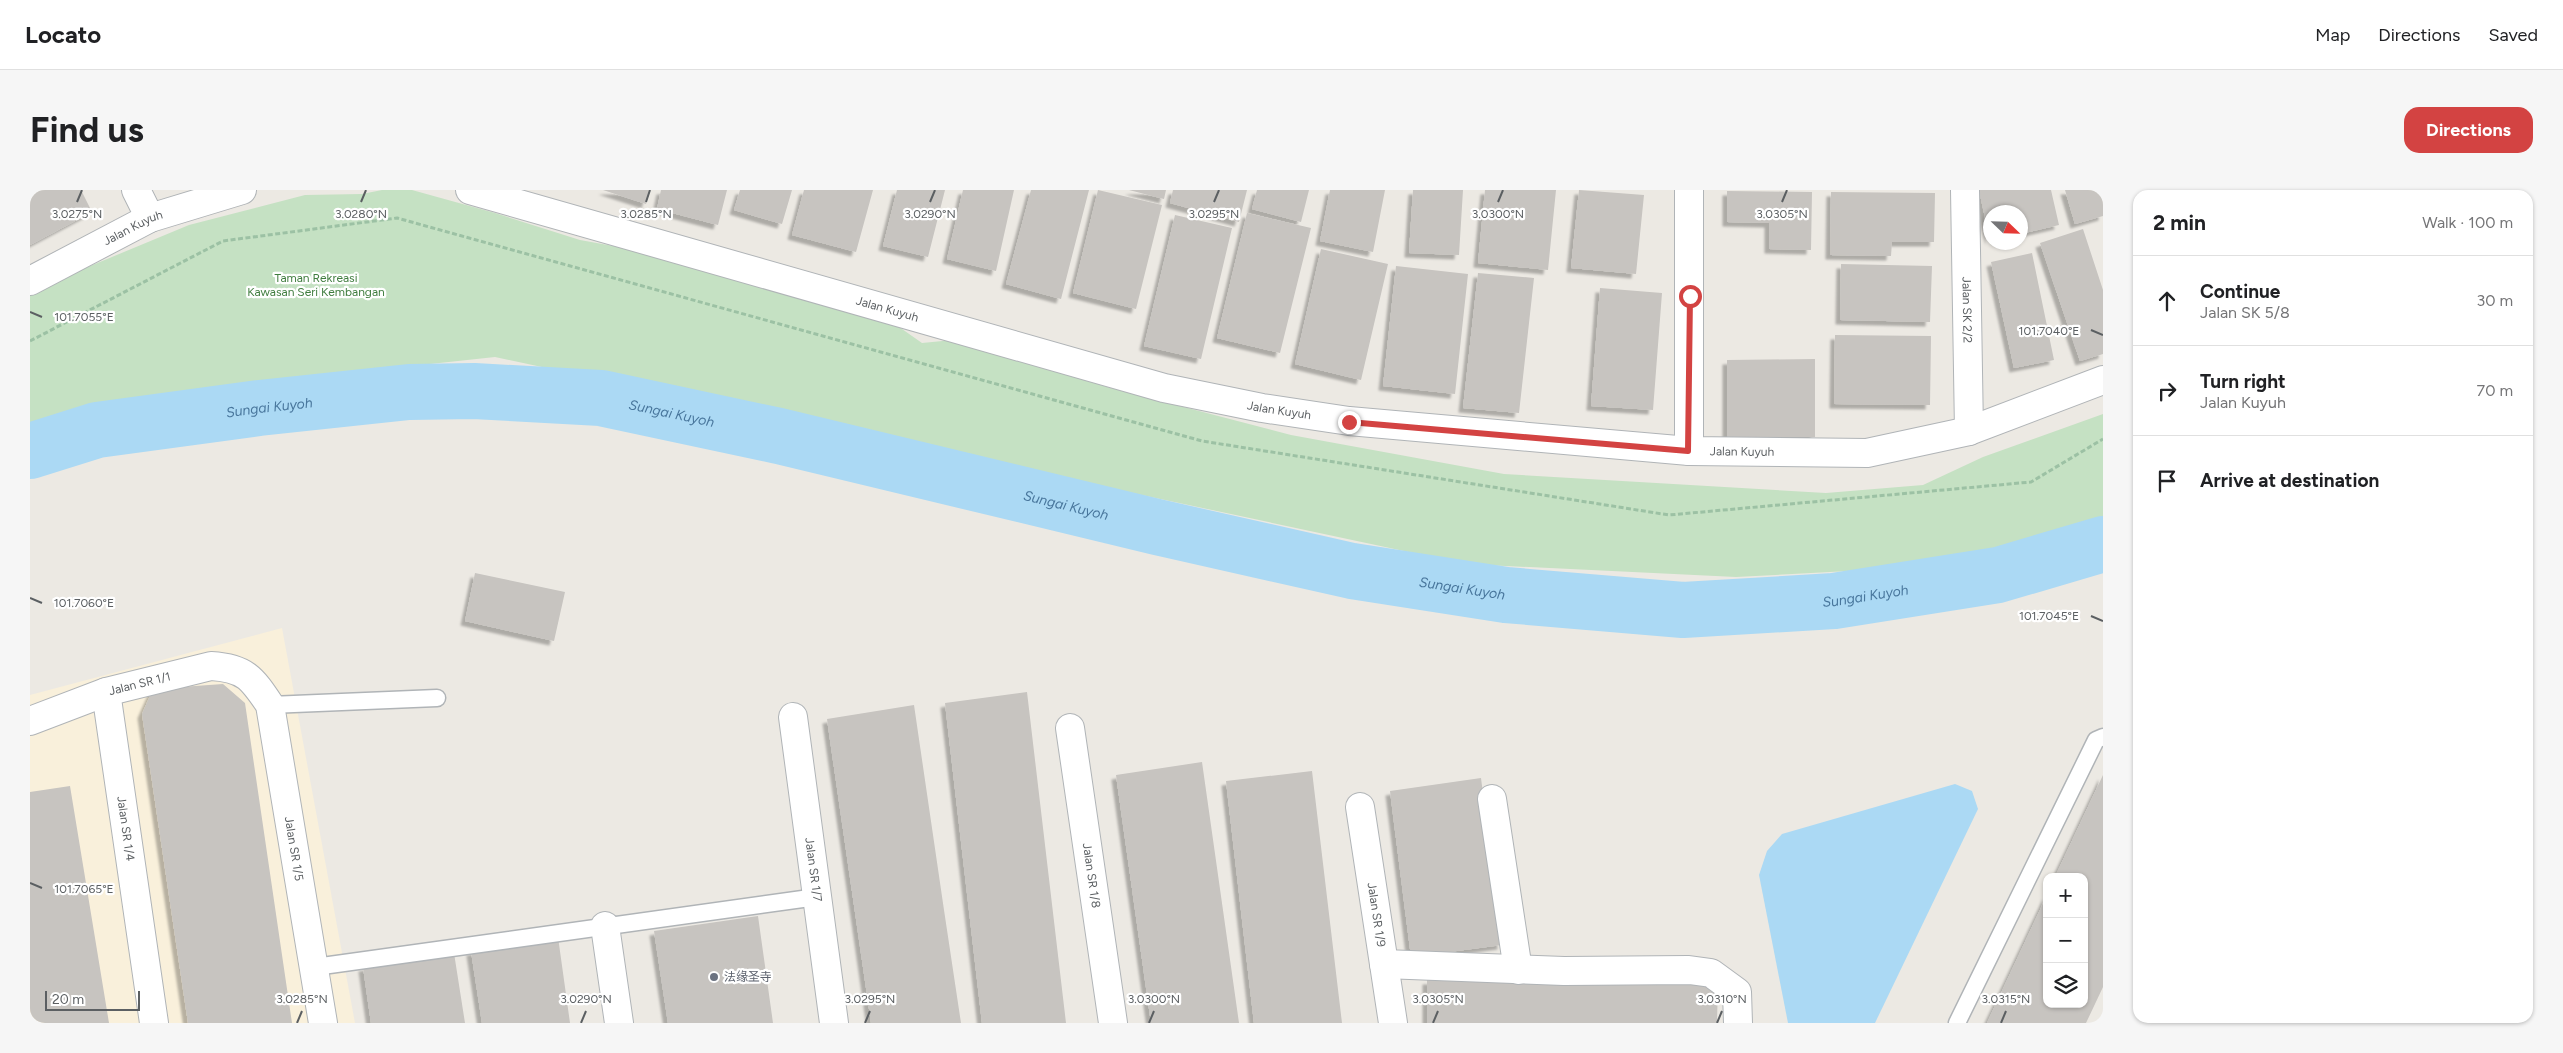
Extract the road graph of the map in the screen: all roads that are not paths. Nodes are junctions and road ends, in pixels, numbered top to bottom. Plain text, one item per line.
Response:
1 (136, 190) edge
2 (242, 190) edge
3 (470, 190) edge
4 (1689, 190) edge
5 (1965, 190) edge
6 (150, 218) junction
7 (30, 281) edge
8 (2103, 380) edge
9 (1969, 431) junction
10 (1688, 451) junction
11 (252, 679) joint
12 (106, 692) junction
13 (437, 698) dead end
14 (270, 705) junction
15 (793, 717) dead end
16 (30, 721) edge
17 (1070, 728) dead end
18 (2103, 738) edge
19 (1492, 799) dead end
20 (1360, 807) dead end
21 (817, 897) junction
22 (605, 926) junction
23 (1384, 964) junction
24 (315, 967) junction
25 (1518, 970) junction
26 (154, 1023) edge
27 (324, 1023) edge
28 (619, 1023) edge
29 (834, 1023) edge
30 (1113, 1023) edge
31 (1393, 1023) edge
32 (1738, 1023) edge
33 (1957, 1023) edge

1 - 6 street
2 - 6 street, Jalan Kuyuh
3 - 10 street, Jalan Kuyuh
4 - 10 street
5 - 9 street, Jalan SK 2/2
6 - 7 street, Jalan Kuyuh
8 - 9 street, Jalan Kuyuh
9 - 10 street, Jalan Kuyuh
11 - 12 street, Jalan SR 1/1
11 - 14 street, Jalan SR 1/5
12 - 16 street, Jalan SR 1/1
12 - 26 street, Jalan SR 1/4
13 - 14 lane
14 - 24 street, Jalan SR 1/5
15 - 21 street, Jalan SR 1/7
17 - 30 street, Jalan SR 1/8
18 - 33 lane
19 - 25 street
20 - 23 street, Jalan SR 1/9
21 - 22 lane
21 - 29 street, Jalan SR 1/7
22 - 24 lane
22 - 28 street
23 - 25 street
23 - 31 street, Jalan SR 1/9
24 - 27 street, Jalan SR 1/5
25 - 32 street

